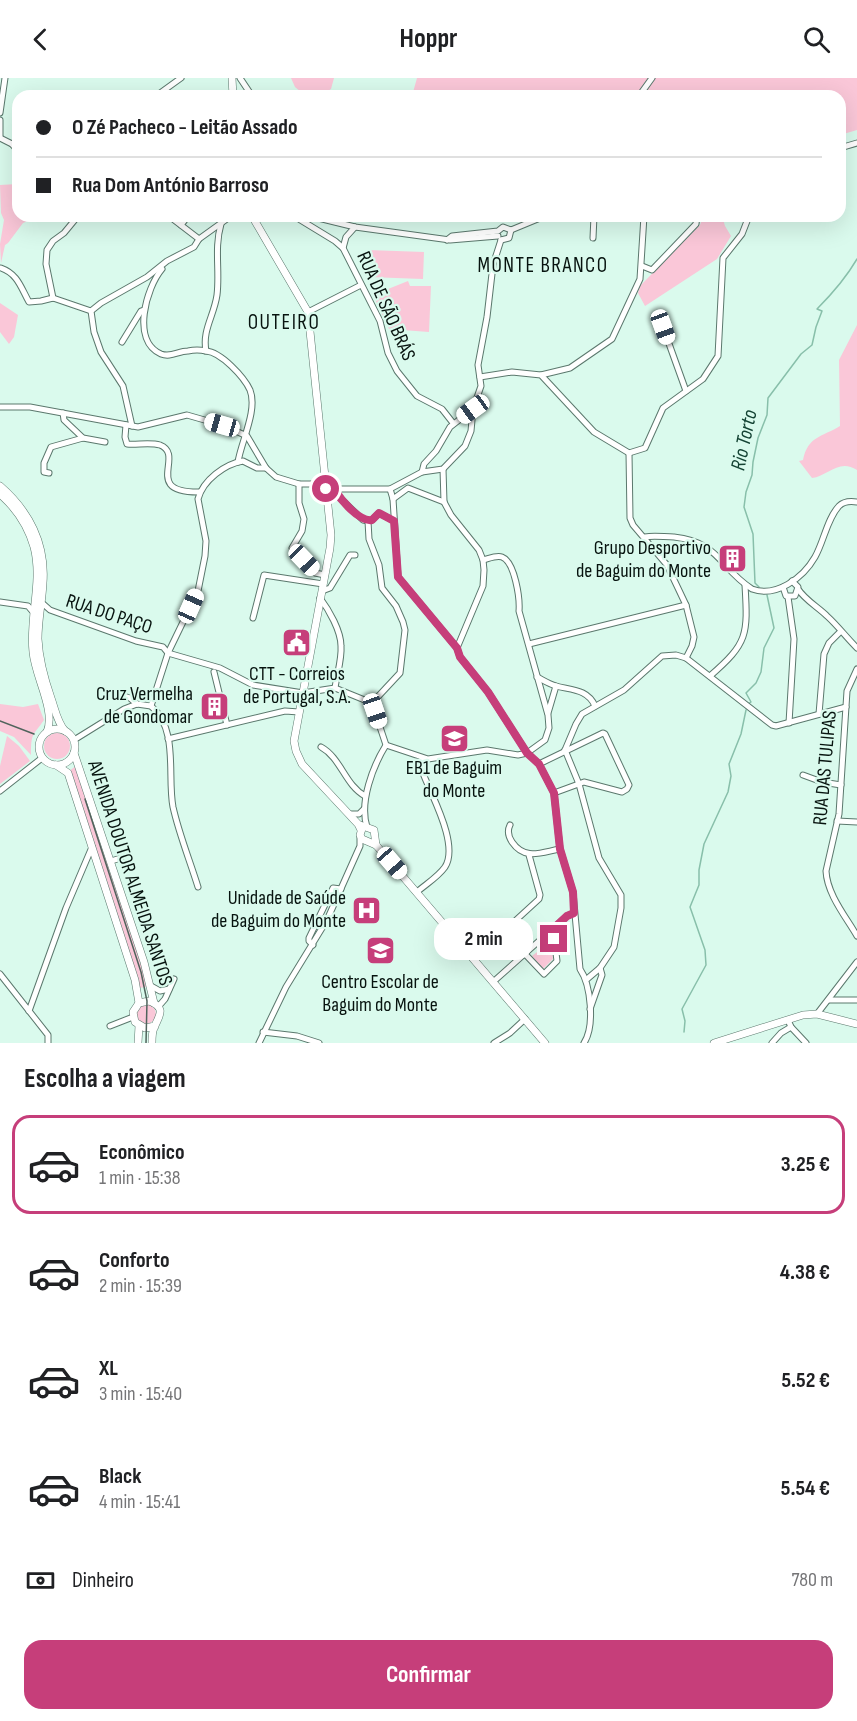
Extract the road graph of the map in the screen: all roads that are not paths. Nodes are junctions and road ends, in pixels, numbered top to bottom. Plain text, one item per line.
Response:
1 (5, 78) edge
2 (181, 78) edge
3 (164, 90) edge
4 (0, 113) edge
5 (0, 120) edge
6 (0, 137) edge
7 (74, 222) edge
8 (177, 222) edge
9 (183, 222) edge
10 (224, 222) edge
11 (256, 222) edge
12 (304, 222) edge
13 (337, 222) edge
14 (530, 222) edge
15 (594, 222) edge
16 (644, 222) edge
17 (696, 222) edge
18 (747, 222) edge
19 (221, 224) junction
20 (181, 225) junction
21 (355, 226) junction
22 (511, 230) junction
23 (499, 235) junction
24 (593, 238) dead end
25 (199, 239) junction
26 (343, 248) junction
27 (167, 261) junction
28 (642, 266) junction
29 (1, 268) edge
30 (652, 270) junction
31 (640, 279) junction
32 (361, 285) junction
33 (53, 298) junction
34 (144, 310) junction
35 (91, 311) junction
36 (308, 312) junction
37 (663, 327) dead end
38 (122, 342) dead end
39 (206, 351) junction
40 (541, 375) junction
41 (480, 377) junction
42 (686, 391) junction
43 (0, 407) edge
44 (473, 409) junction
45 (63, 413) junction
46 (453, 423) junction
47 (129, 425) junction
48 (247, 436) junction
49 (83, 438) junction
50 (105, 442) dead end
51 (629, 453) junction
52 (238, 462) junction
53 (266, 468) junction
54 (443, 469) junction
55 (422, 472) junction
56 (49, 473) dead end
57 (298, 484) junction
58 (0, 486) edge
59 (329, 488) junction
60 (390, 489) junction
61 (200, 492) junction
62 (0, 494) edge
63 (393, 499) junction
64 (444, 502) junction
65 (857, 502) edge
66 (368, 521) junction
67 (394, 521) junction
68 (645, 537) junction
69 (355, 555) dead end
70 (483, 560) junction
71 (325, 575) junction
72 (792, 581) junction
73 (745, 585) junction
74 (783, 587) junction
75 (798, 590) junction
76 (322, 591) junction
77 (788, 597) junction
78 (0, 602) edge
79 (41, 602) junction
80 (686, 606) junction
81 (34, 612) junction
82 (253, 618) dead end
83 (840, 632) junction
84 (529, 644) junction
85 (457, 648) junction
86 (857, 648) edge
87 (168, 653) junction
88 (686, 658) junction
89 (857, 669) edge
90 (214, 672) dead end
91 (710, 676) junction
92 (537, 677) junction
93 (854, 683) edge
94 (556, 686) junction
95 (335, 688) junction
96 (303, 693) junction
97 (120, 696) dead end
98 (372, 703) junction
99 (137, 704) junction
100 (151, 706) junction
101 (595, 706) junction
102 (846, 707) junction
103 (299, 712) junction
104 (819, 714) junction
105 (548, 715) junction
106 (789, 723) junction
107 (227, 725) junction
108 (65, 731) junction
109 (47, 732) junction
110 (74, 740) junction
111 (168, 740) junction
112 (386, 745) junction
113 (321, 747) dead end
114 (565, 750) junction
115 (74, 753) junction
116 (527, 753) junction
117 (42, 758) junction
118 (422, 758) junction
119 (539, 764) junction
120 (57, 765) junction
121 (803, 775) dead end
122 (579, 784) junction
123 (841, 785) junction
124 (0, 791) edge
125 (554, 793) junction
126 (365, 796) junction
127 (364, 809) junction
128 (350, 814) junction
129 (837, 821) junction
130 (857, 822) edge
131 (510, 825) dead end
132 (366, 836) junction
133 (92, 847) junction
134 (560, 849) junction
135 (529, 855) junction
136 (121, 858) dead end
137 (111, 861) junction
138 (99, 868) junction
139 (81, 874) junction
140 (198, 887) dead end
141 (340, 889) junction
142 (417, 892) junction
143 (574, 913) junction
144 (320, 916) junction
145 (327, 920) junction
146 (515, 921) dead end
147 (553, 929) junction
148 (857, 936) edge
149 (313, 945) junction
150 (525, 954) junction
151 (857, 962) edge
152 (600, 968) junction
153 (0, 974) edge
154 (174, 979) dead end
155 (587, 979) junction
156 (493, 982) junction
157 (150, 985) junction
158 (170, 988) junction
159 (829, 1000) junction
160 (857, 1000) edge
161 (139, 1003) junction
162 (156, 1005) junction
163 (590, 1010) junction
164 (29, 1011) junction
165 (817, 1014) junction
166 (133, 1017) junction
167 (525, 1019) junction
168 (790, 1023) junction
169 (857, 1024) edge
170 (110, 1026) dead end
171 (139, 1026) junction
172 (155, 1026) junction
173 (263, 1032) junction
174 (48, 1043) edge
175 (138, 1043) edge
176 (152, 1043) edge
177 (259, 1043) edge
178 (319, 1043) edge
179 (494, 1043) edge
180 (544, 1043) edge
181 (584, 1043) edge
182 (714, 1043) edge
183 (772, 1043) edge
184 (806, 1043) edge

1 - 4 street
2 - 3 street
5 - 6 street
7 - 33 street
8 - 20 street
9 - 20 street
10 - 19 street
11 - 36 main road
12 - 26 street, RUA DE SÃO BRÁS
13 - 21 street
14 - 22 street
15 - 24 street
16 - 28 street
17 - 30 street
18 - 42 street
19 - 25 street
19 - 39 street
20 - 25 street
21 - 23 street
21 - 26 street, RUA DE SÃO BRÁS
22 - 23 street
22 - 23 street
23 - 41 street
25 - 27 street
26 - 32 street, RUA DE SÃO BRÁS
27 - 34 street
27 - 35 street
28 - 30 street
28 - 31 street
29 - 33 street
30 - 31 street
31 - 40 street
32 - 36 street
32 - 46 street, RUA DE SÃO BRÁS
33 - 35 street
34 - 38 street
34 - 39 street
35 - 47 street
36 - 59 main road
37 - 42 street
39 - 48 street
40 - 41 street
40 - 51 street
41 - 44 street
42 - 51 street
43 - 45 street
44 - 46 street
44 - 54 street
45 - 47 street
45 - 49 street
46 - 55 street
47 - 48 street
47 - 61 street
48 - 52 street
48 - 53 street
49 - 50 street
49 - 56 street
51 - 68 street
52 - 53 street
52 - 61 street
53 - 57 street
54 - 55 street
54 - 64 street
55 - 60 street
57 - 59 street
57 - 71 street
58 - 79 main road
59 - 60 street
59 - 66 street
59 - 71 main road
60 - 63 street
61 - 87 street
62 - 81 main road
63 - 64 street
63 - 67 street
64 - 70 street
65 - 72 street
66 - 67 street
66 - 98 street
67 - 85 street
68 - 73 street
68 - 80 street
69 - 76 street
70 - 84 street
70 - 85 street
71 - 76 main road
72 - 74 street
72 - 75 street
73 - 74 street
73 - 91 street
74 - 77 street
75 - 77 street
75 - 83 street
76 - 82 street
76 - 95 street
76 - 96 main road
77 - 106 street
78 - 81 street, RUA DO PAÇO
79 - 87 street, RUA DO PAÇO
79 - 108 main road
80 - 84 street
80 - 88 street
81 - 109 main road
83 - 86 street
83 - 104 street
84 - 92 street
85 - 116 street
87 - 96 street, RUA DO PAÇO
87 - 100 street
88 - 91 street
88 - 101 street
89 - 93 street, RUA DAS TULIPAS
90 - 107 street
91 - 106 street
92 - 94 street
92 - 105 street
93 - 102 street, RUA DAS TULIPAS
94 - 101 street
94 - 105 street
95 - 96 street, RUA DO PAÇO
95 - 98 street
96 - 103 main road
97 - 99 street
98 - 112 street
99 - 100 street
99 - 110 street
100 - 111 street
101 - 114 street
102 - 104 street
102 - 123 street, RUA DAS TULIPAS
103 - 107 street
103 - 128 main road
104 - 106 street
105 - 116 street
107 - 111 street
108 - 109 main road
108 - 110 main road
109 - 117 main road
110 - 115 main road
111 - 140 street
112 - 118 street
112 - 126 street
113 - 126 street
114 - 119 street
114 - 122 street
114 - 122 street
115 - 120 main road
115 - 137 main road, AVENIDA DOUTOR ALMEIDA SANTOS
116 - 118 street
116 - 119 street
117 - 120 main road
117 - 124 street
118 - 142 street
119 - 125 street
120 - 133 main road, AVENIDA DOUTOR ALMEIDA SANTOS
121 - 123 street
122 - 125 street
122 - 152 street
123 - 129 street, RUA DAS TULIPAS
125 - 134 street
126 - 127 street
127 - 128 street
127 - 132 street
128 - 132 main road
129 - 130 street
129 - 148 street, RUA DAS TULIPAS
131 - 135 street
132 - 141 street
132 - 142 main road
133 - 138 main road, AVENIDA DOUTOR ALMEIDA SANTOS
133 - 139 street
134 - 135 street
134 - 143 street
135 - 146 street
136 - 137 street
137 - 157 main road, AVENIDA DOUTOR ALMEIDA SANTOS
138 - 139 street
138 - 161 main road, AVENIDA DOUTOR ALMEIDA SANTOS
139 - 164 street
141 - 144 street
141 - 145 street
142 - 156 main road
143 - 147 street
143 - 155 street
144 - 145 street
144 - 149 street
145 - 149 street
147 - 150 street
147 - 150 street
149 - 173 street
150 - 156 street
151 - 159 street
152 - 155 street
152 - 163 street
153 - 164 street
154 - 158 street
155 - 163 street
156 - 167 main road
157 - 158 street
157 - 162 main road, AVENIDA DOUTOR ALMEIDA SANTOS
158 - 162 street
159 - 160 street
159 - 165 street
161 - 162 main road
161 - 166 main road
162 - 172 main road
163 - 181 street
164 - 174 street
165 - 168 main road
165 - 169 main road
166 - 170 street
166 - 171 main road
167 - 179 street
167 - 180 main road
168 - 182 main road
168 - 183 street
168 - 184 street
171 - 172 main road
171 - 175 main road
172 - 176 main road
173 - 177 street
173 - 178 street

